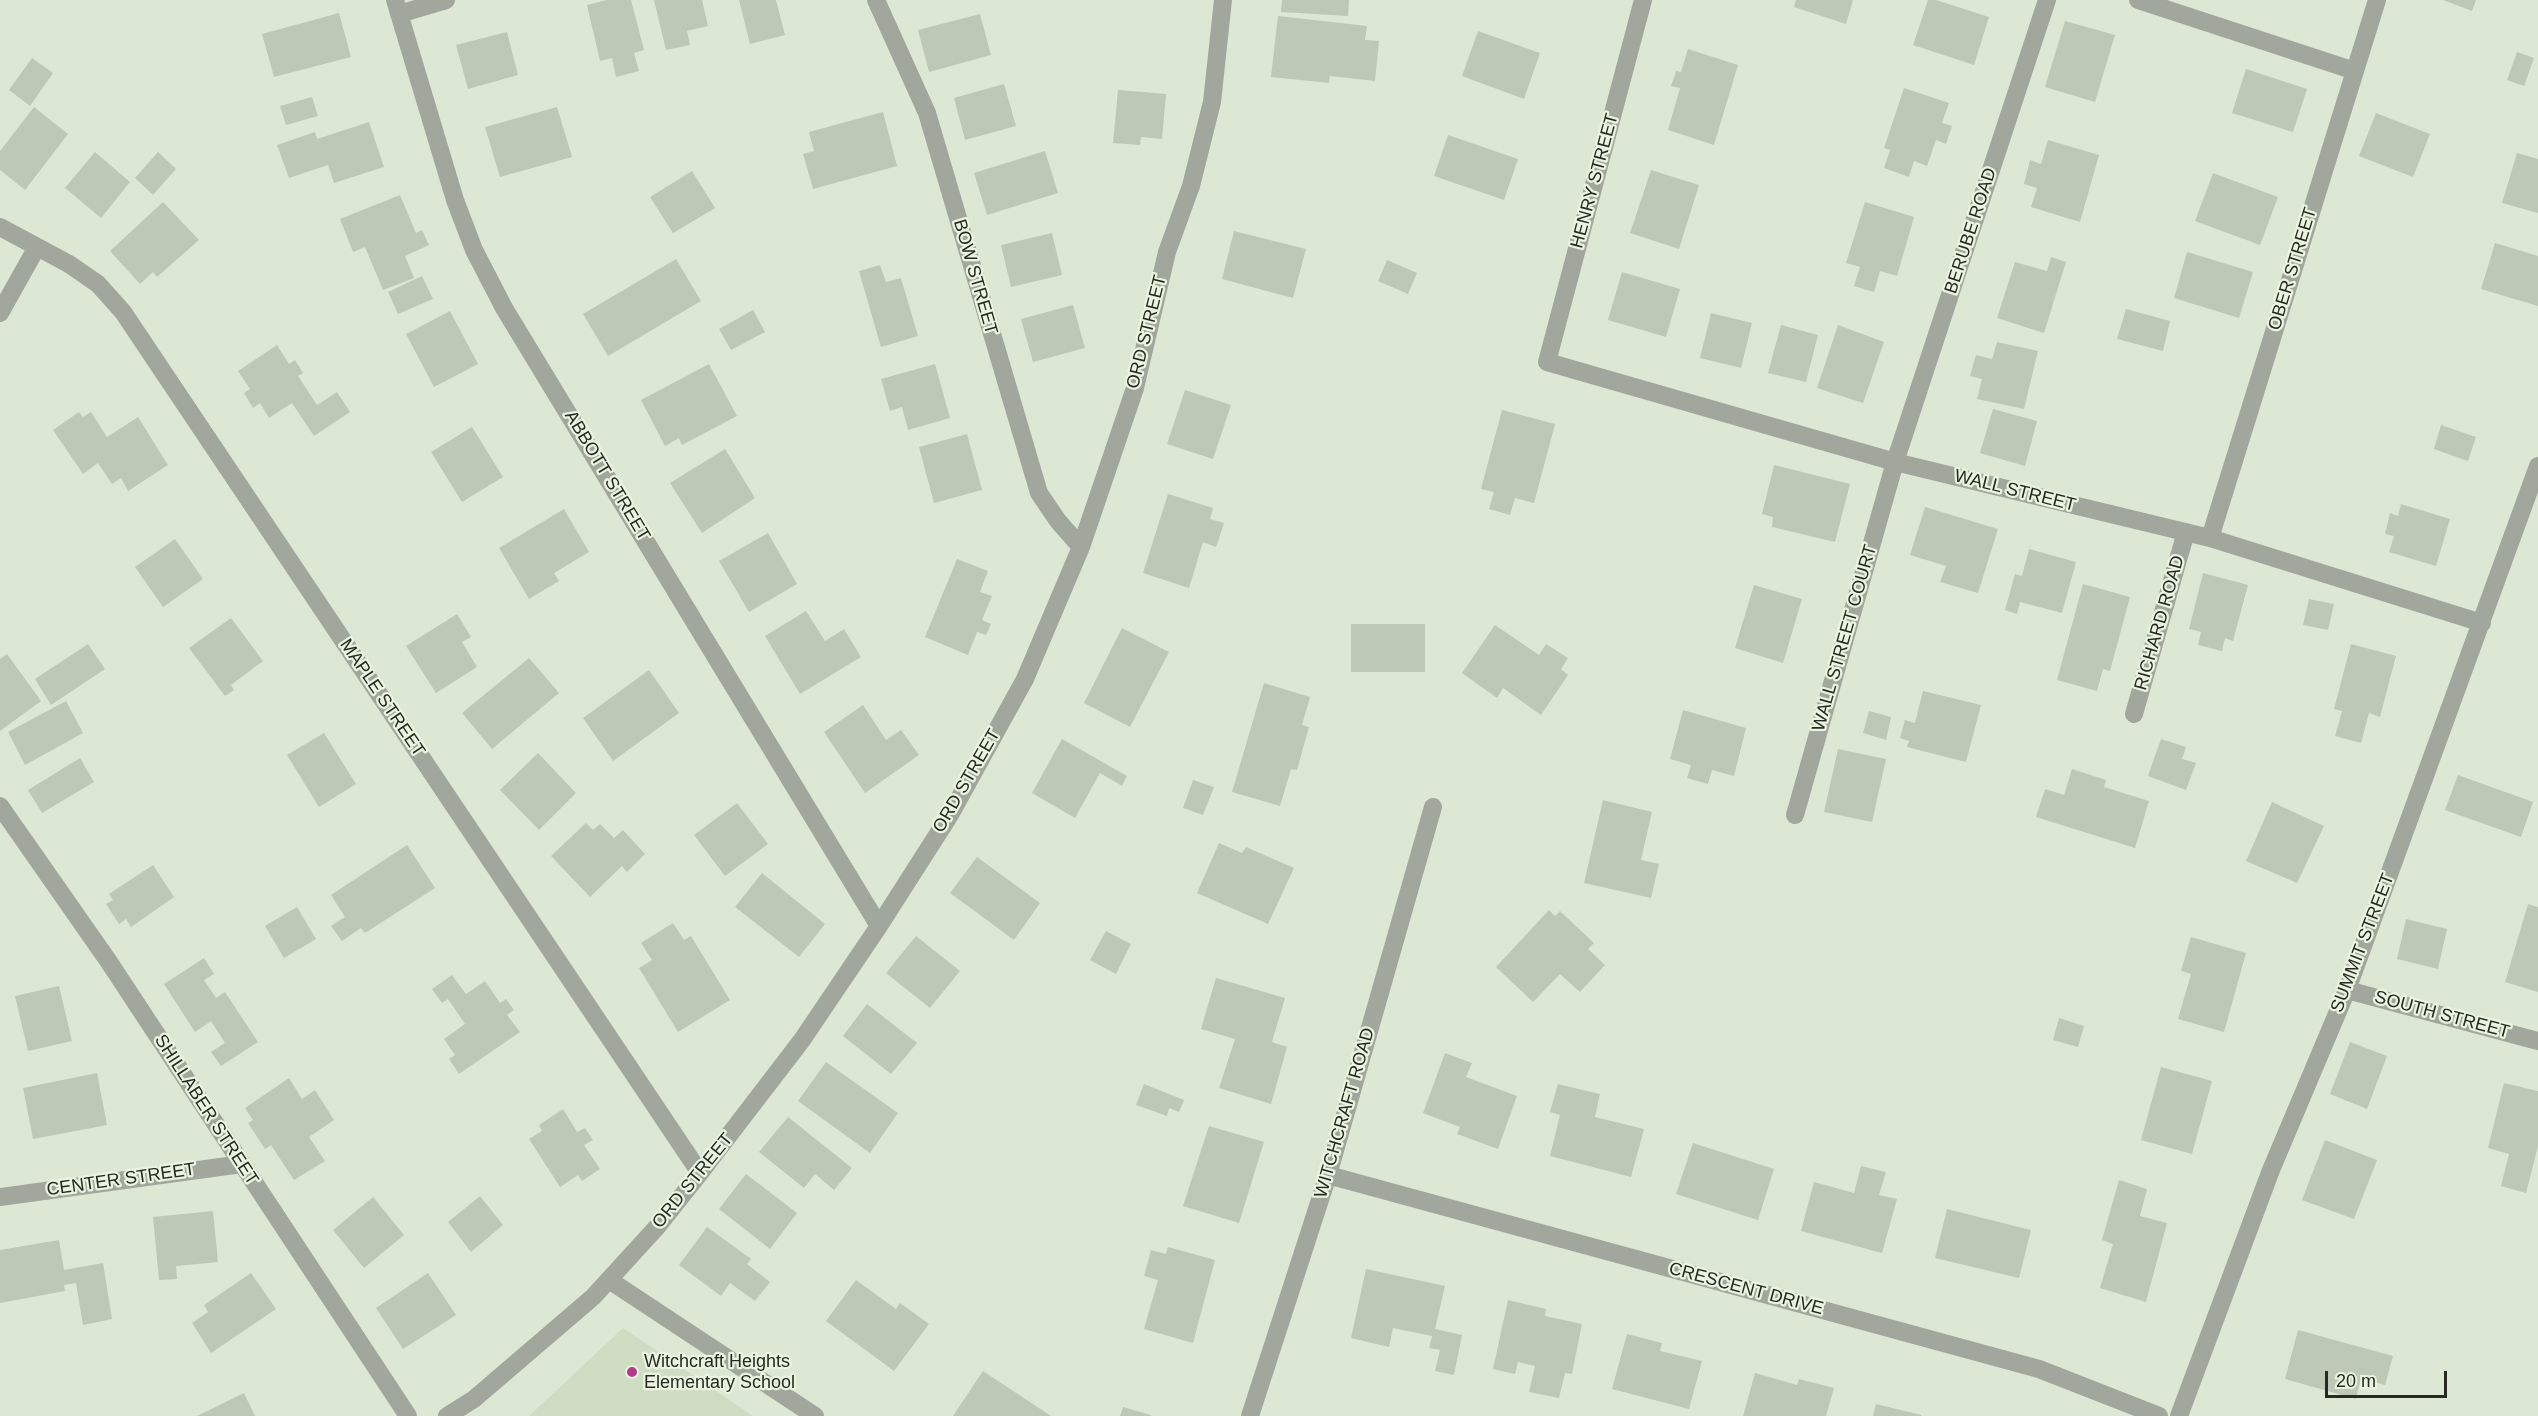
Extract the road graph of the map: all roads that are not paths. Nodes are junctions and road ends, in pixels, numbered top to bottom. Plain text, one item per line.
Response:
1 (446, 0) edge
2 (876, 0) edge
3 (1223, 0) edge
4 (1643, 0) edge
5 (2047, 0) edge
6 (2138, 0) edge
7 (2376, 0) edge
8 (397, 7) edge
9 (2355, 71) junction
10 (0, 227) edge
11 (37, 247) junction
12 (0, 312) edge
13 (1547, 362) joint
14 (1895, 462) junction
15 (2538, 466) edge
16 (2186, 532) junction
17 (2210, 538) junction
18 (1081, 547) junction
19 (2482, 623) junction
20 (2134, 714) dead end
21 (0, 806) edge
22 (1433, 807) dead end
23 (1796, 814) dead end
24 (879, 926) junction
25 (2346, 990) junction
26 (2538, 1041) edge
27 (242, 1164) junction
28 (700, 1173) junction
29 (1328, 1175) junction
30 (0, 1197) edge
31 (609, 1280) junction
32 (408, 1416) edge
33 (447, 1416) edge
34 (815, 1416) edge
35 (1250, 1416) edge
36 (2159, 1416) edge
37 (2179, 1416) edge

1 - 8 street
2 - 18 street, BOW STREET
3 - 18 street, ORD STREET
4 - 13 street, HENRY STREET
5 - 14 street, BERUBE ROAD
6 - 9 street
7 - 9 street, OBER STREET
8 - 24 street, ABBOTT STREET
9 - 17 street, OBER STREET
10 - 11 street, MAPLE STREET
11 - 12 street
11 - 28 street, MAPLE STREET
13 - 14 street, WALL STREET
14 - 16 street, WALL STREET
14 - 23 street, WALL STREET COURT
15 - 19 street, SUMMIT STREET
16 - 17 street, WALL STREET
16 - 20 street, RICHARD ROAD
17 - 19 street, WALL STREET
18 - 24 street, ORD STREET
19 - 25 street, SUMMIT STREET
21 - 27 street, SHILLABER STREET
22 - 29 street, WITCHCRAFT ROAD
24 - 28 street, ORD STREET
25 - 26 street, SOUTH STREET
25 - 37 street, SUMMIT STREET
27 - 30 street, CENTER STREET
27 - 32 street, SHILLABER STREET
28 - 31 street, ORD STREET
29 - 35 street, WITCHCRAFT ROAD
29 - 36 street, CRESCENT DRIVE
31 - 33 street, ORD STREET
31 - 34 street

